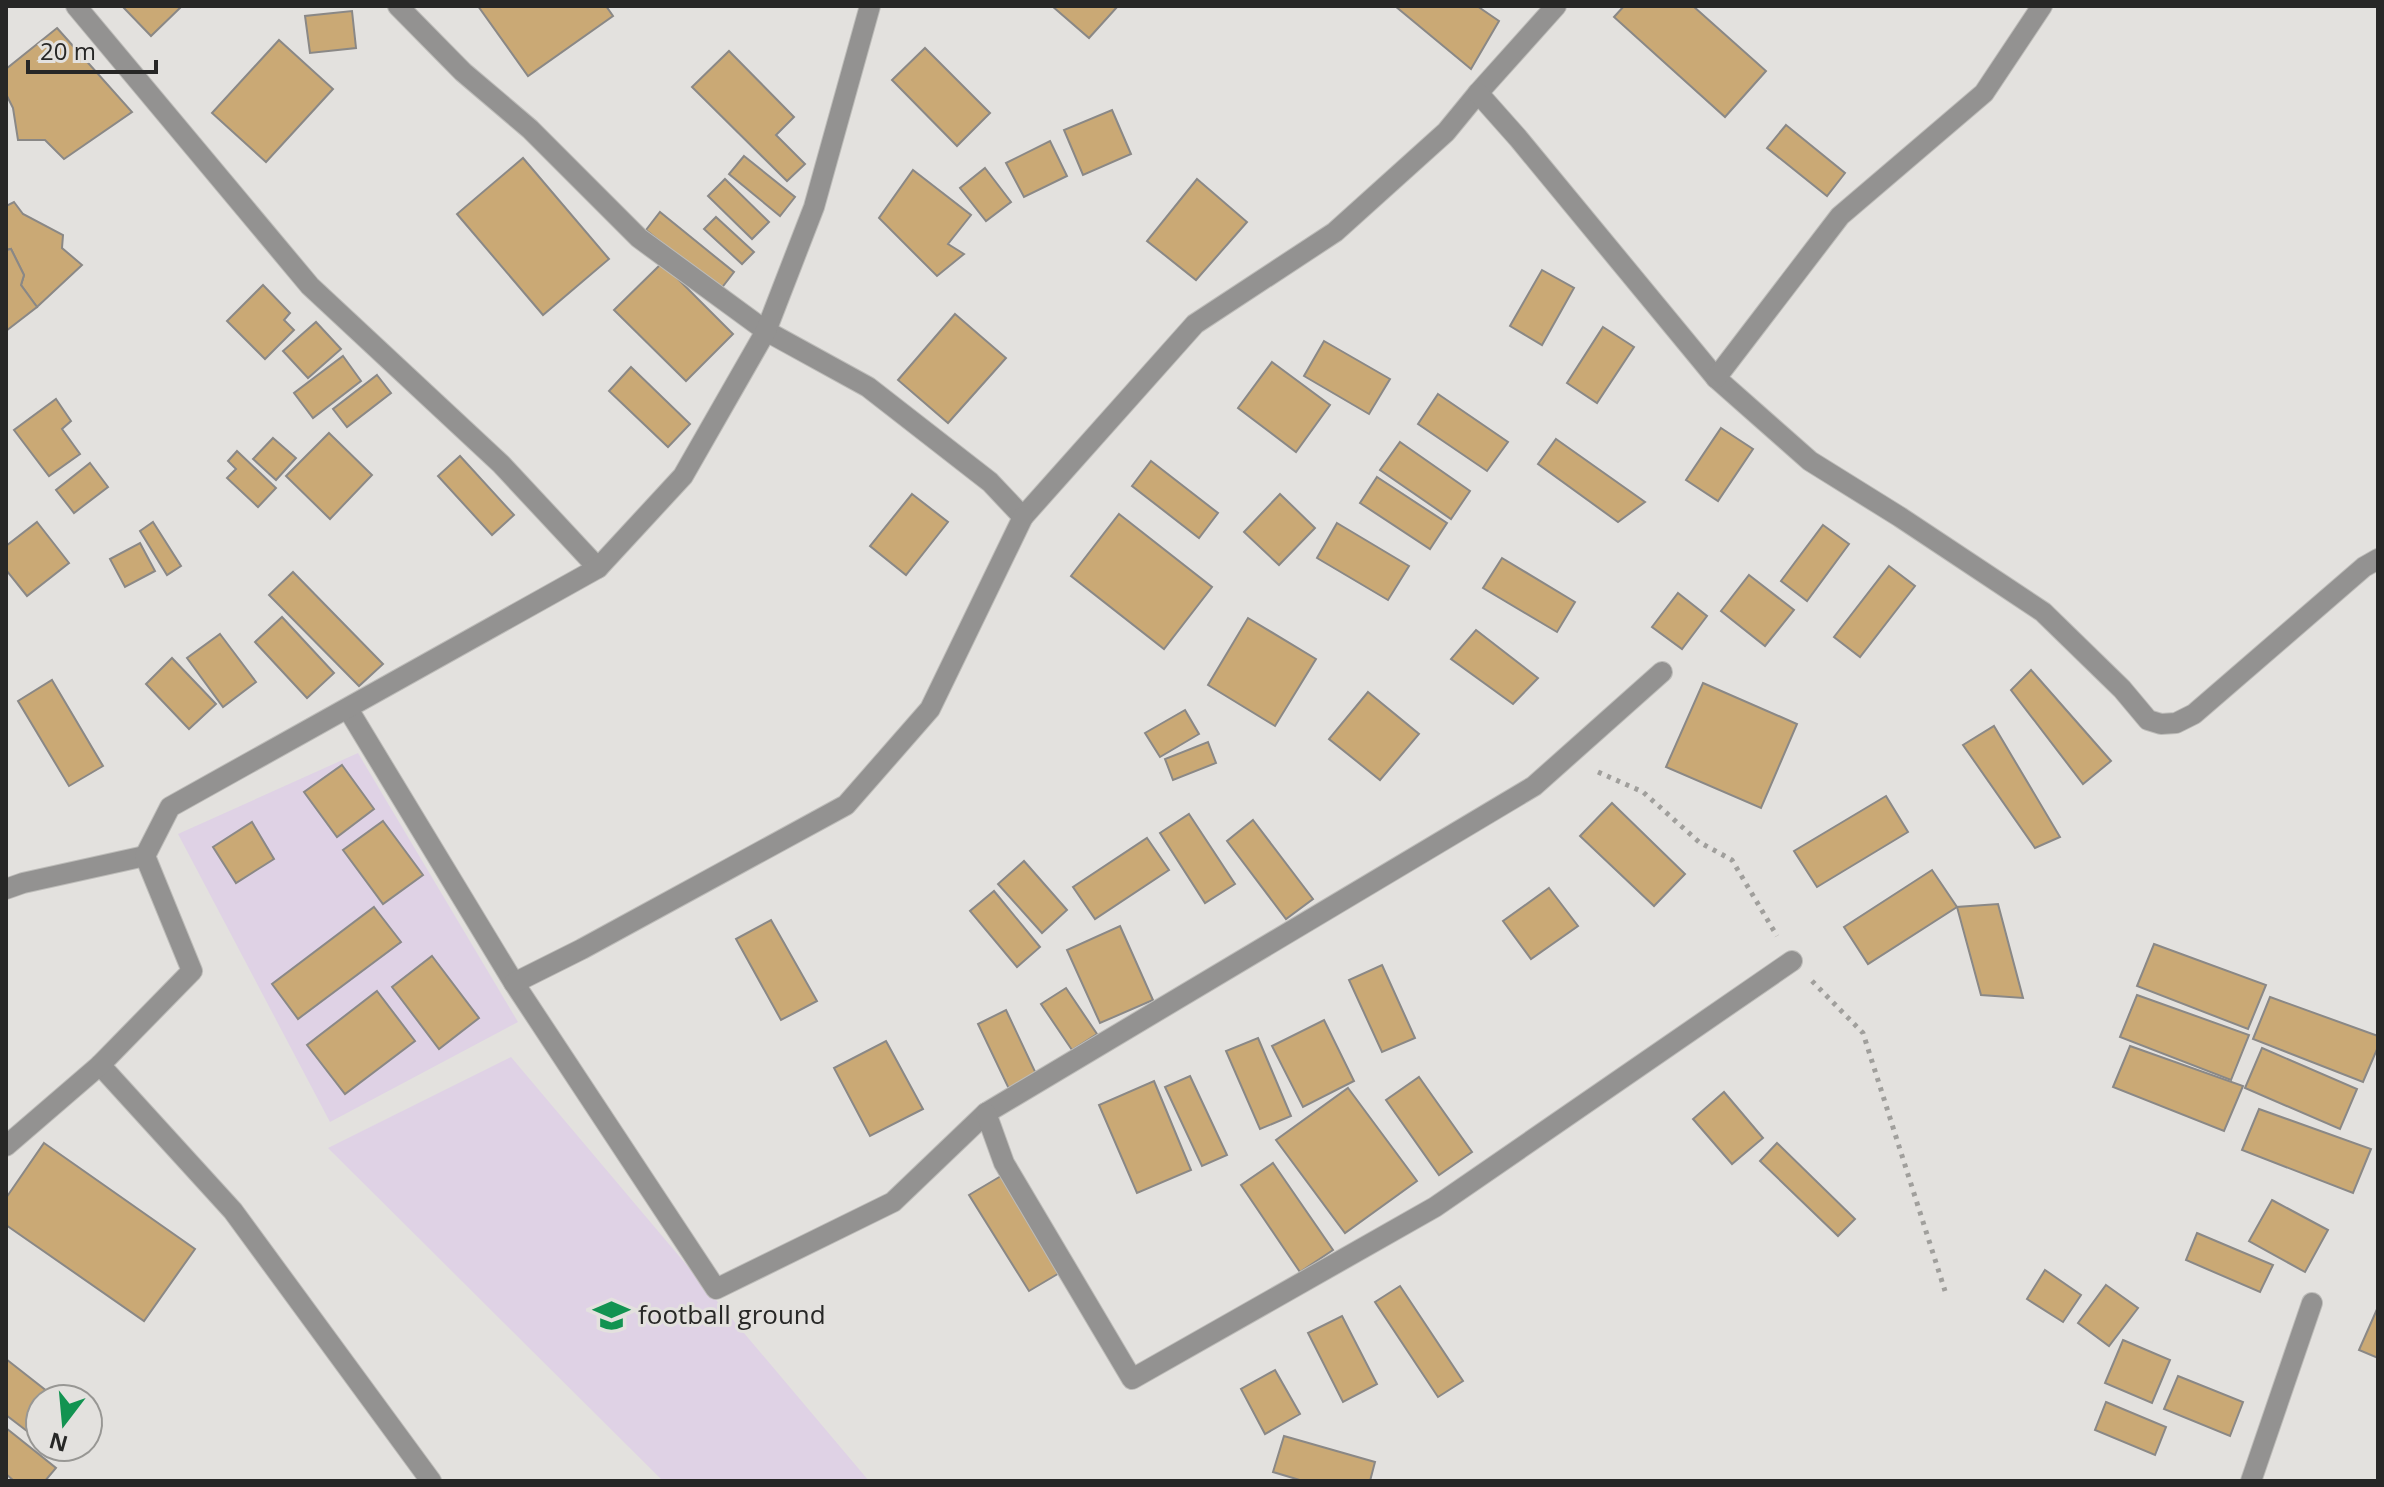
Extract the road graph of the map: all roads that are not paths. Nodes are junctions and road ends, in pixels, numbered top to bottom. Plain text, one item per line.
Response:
1 (76, 6) edge
2 (398, 6) edge
3 (870, 6) edge
4 (1556, 6) edge
5 (2042, 6) edge
6 (1478, 93) junction
7 (766, 331) junction
8 (1716, 378) junction
9 (1023, 517) junction
10 (2378, 559) edge
11 (598, 568) junction
12 (1662, 672) dead end
13 (348, 709) junction
14 (145, 856) junction
15 (6, 889) edge
16 (1792, 961) dead end
17 (514, 983) junction
18 (100, 1065) junction
19 (986, 1113) junction
20 (6, 1146) edge
21 (2312, 1303) dead end
22 (431, 1481) edge
23 (2251, 1481) edge

1 - 11 street
2 - 7 street
3 - 7 street
4 - 6 street
5 - 8 street
6 - 8 street
6 - 9 street
7 - 9 street
7 - 11 street
8 - 10 street
9 - 17 street
11 - 13 street
12 - 19 street
13 - 14 street
13 - 17 street
14 - 15 street
14 - 18 street
16 - 19 street
17 - 19 street
18 - 20 street
18 - 22 street
21 - 23 street

